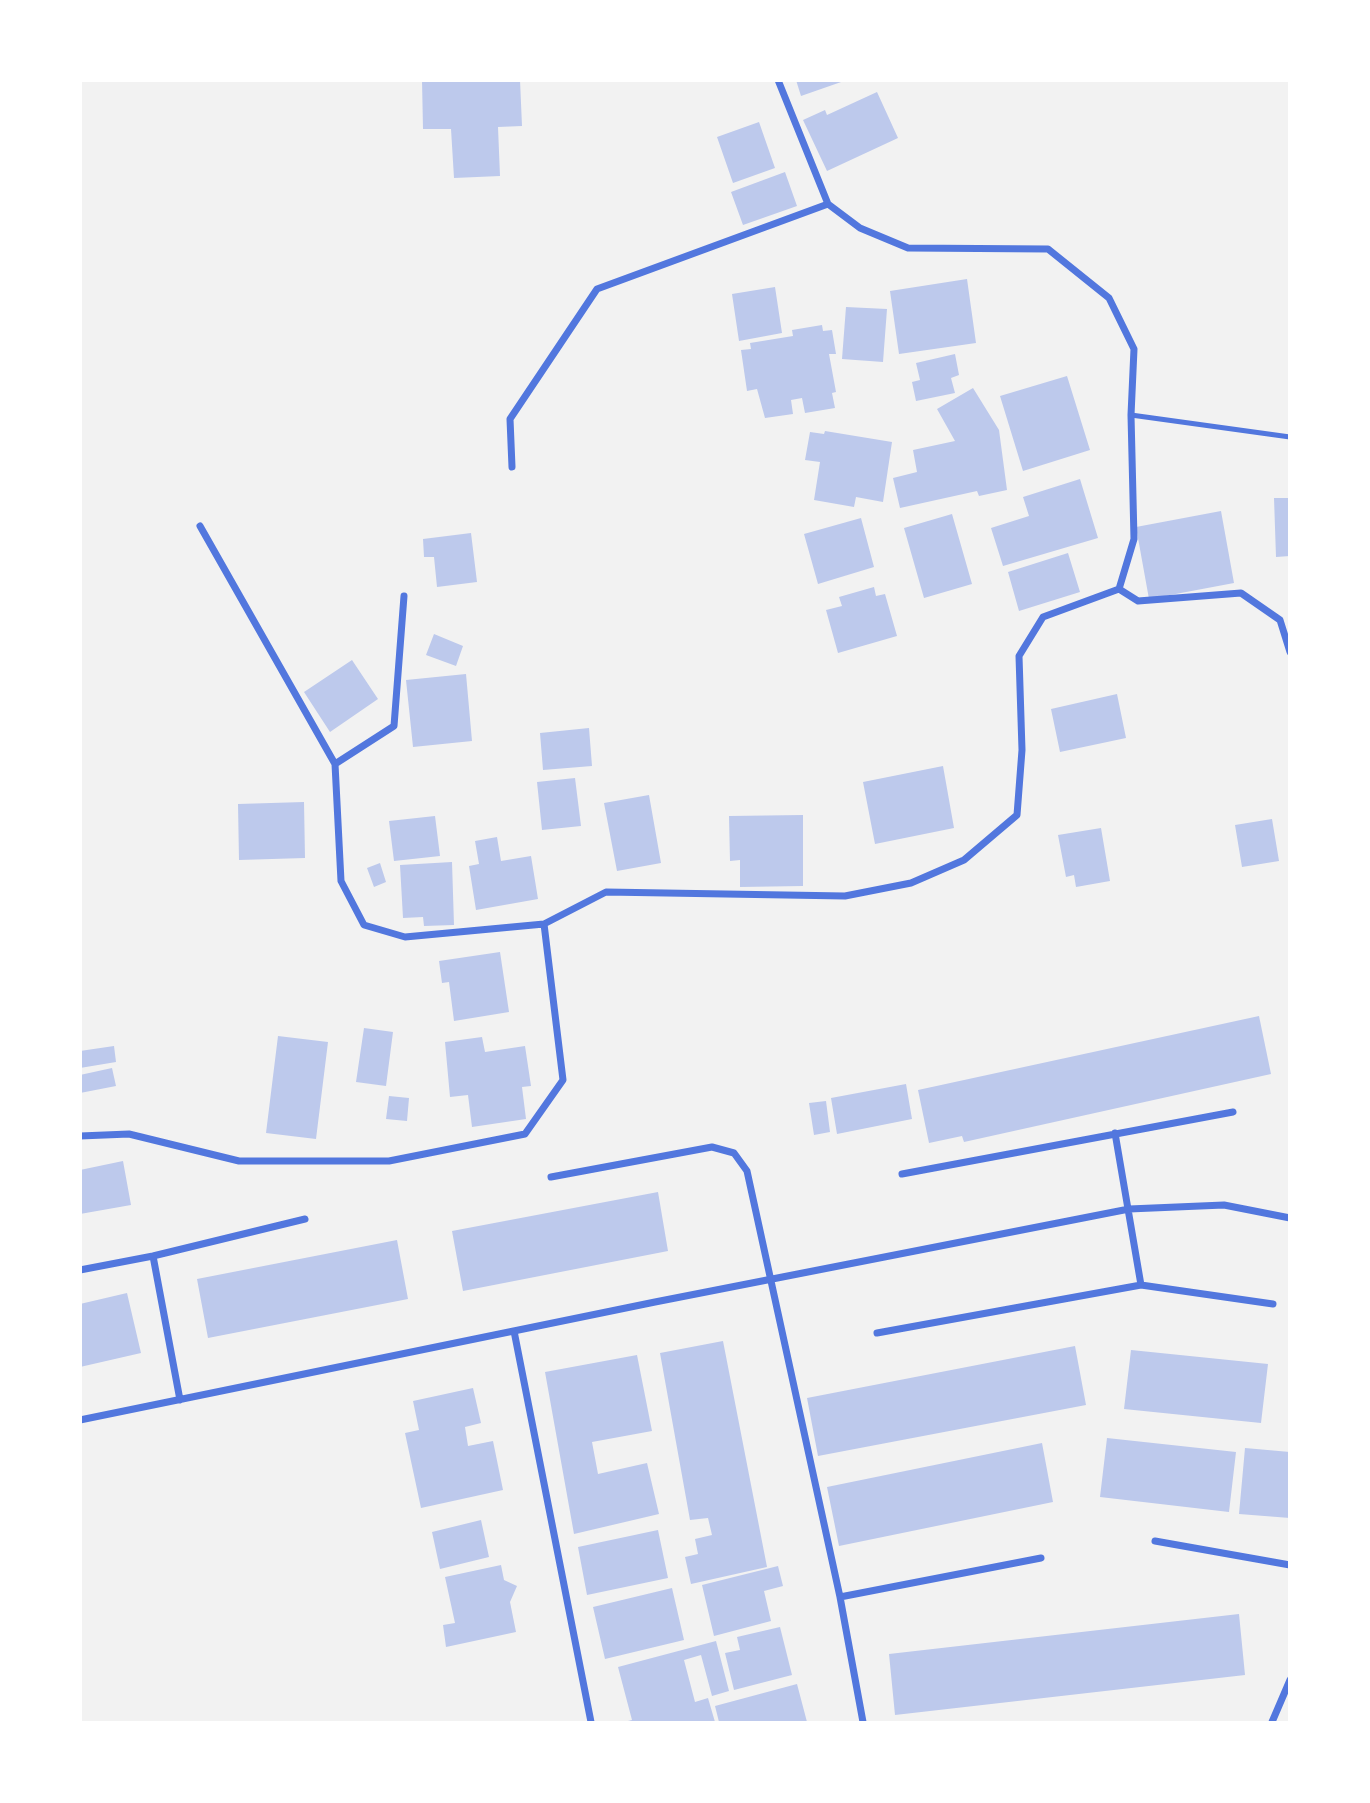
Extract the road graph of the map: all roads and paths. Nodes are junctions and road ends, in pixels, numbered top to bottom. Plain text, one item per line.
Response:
1 (778, 80) edge
2 (828, 204) junction
3 (1131, 415) junction
4 (1290, 437) edge
5 (512, 467) dead end
6 (200, 526) dead end
7 (1119, 589) junction
8 (404, 596) dead end
9 (1290, 652) edge
10 (335, 764) junction
11 (544, 924) junction
12 (1233, 1112) dead end
13 (1115, 1133) junction
14 (80, 1136) edge
15 (902, 1174) dead end
16 (551, 1177) dead end
17 (1129, 1209) junction
18 (1290, 1218) edge
19 (305, 1219) dead end
20 (153, 1255) junction
21 (80, 1270) edge
22 (769, 1280) junction
23 (1141, 1285) junction
24 (1273, 1304) dead end
25 (514, 1331) junction
26 (877, 1333) dead end
27 (180, 1400) junction
28 (80, 1420) edge
29 (1155, 1541) dead end
30 (1041, 1558) dead end
31 (1290, 1565) edge
32 (840, 1597) junction
33 (1290, 1680) edge
34 (591, 1723) edge
35 (863, 1723) edge
36 (1272, 1723) edge

1 - 2 street
2 - 3 street
2 - 5 street
3 - 4 lane
3 - 7 street
6 - 10 street
7 - 9 street
7 - 11 street
8 - 10 street
10 - 11 street
11 - 14 street
12 - 13 street
13 - 15 street
13 - 17 street
16 - 22 street
17 - 18 street
17 - 22 street
17 - 23 street
19 - 20 street
20 - 21 street
20 - 27 street
22 - 25 street
22 - 32 street
23 - 24 street
23 - 26 street
25 - 27 street
25 - 34 street
27 - 28 street
29 - 31 street
30 - 32 street
32 - 35 street
33 - 36 street

